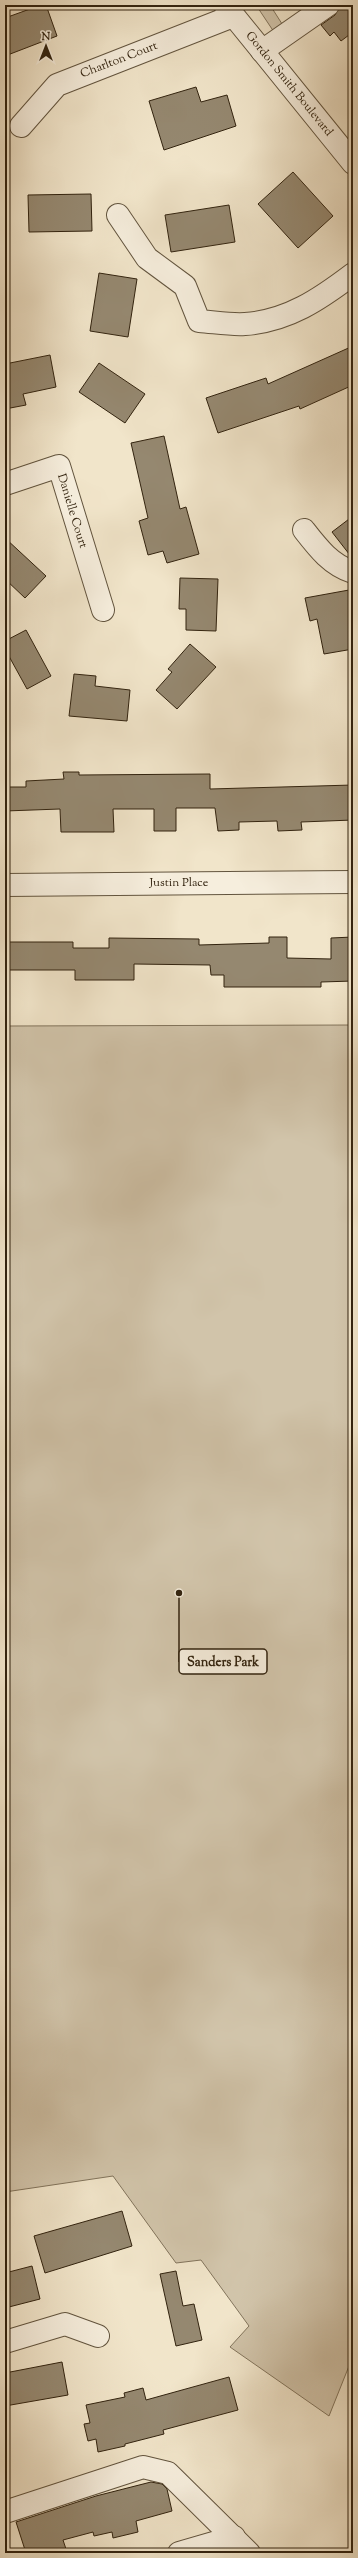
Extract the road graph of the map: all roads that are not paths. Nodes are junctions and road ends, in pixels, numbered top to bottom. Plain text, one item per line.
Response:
1 (328, 5) edge
2 (229, 10) edge
3 (262, 51) junction
4 (21, 126) dead end
5 (353, 162) edge
6 (118, 215) dead end
7 (353, 274) edge
8 (5, 484) edge
9 (304, 530) dead end
10 (353, 572) edge
11 (103, 610) dead end
12 (353, 882) edge
13 (5, 885) edge
14 (98, 2336) dead end
15 (5, 2342) edge
16 (5, 2512) edge
17 (234, 2537) junction
18 (179, 2553) edge
19 (249, 2553) edge

1 - 3 street
2 - 3 street, Gordon Smith Boulevard
2 - 4 street, Charlton Court
3 - 5 street, Gordon Smith Boulevard
6 - 7 street
8 - 11 street, Danielle Court
9 - 10 street
12 - 13 street, Justin Place
14 - 15 street
16 - 17 street
17 - 18 street
17 - 19 street

